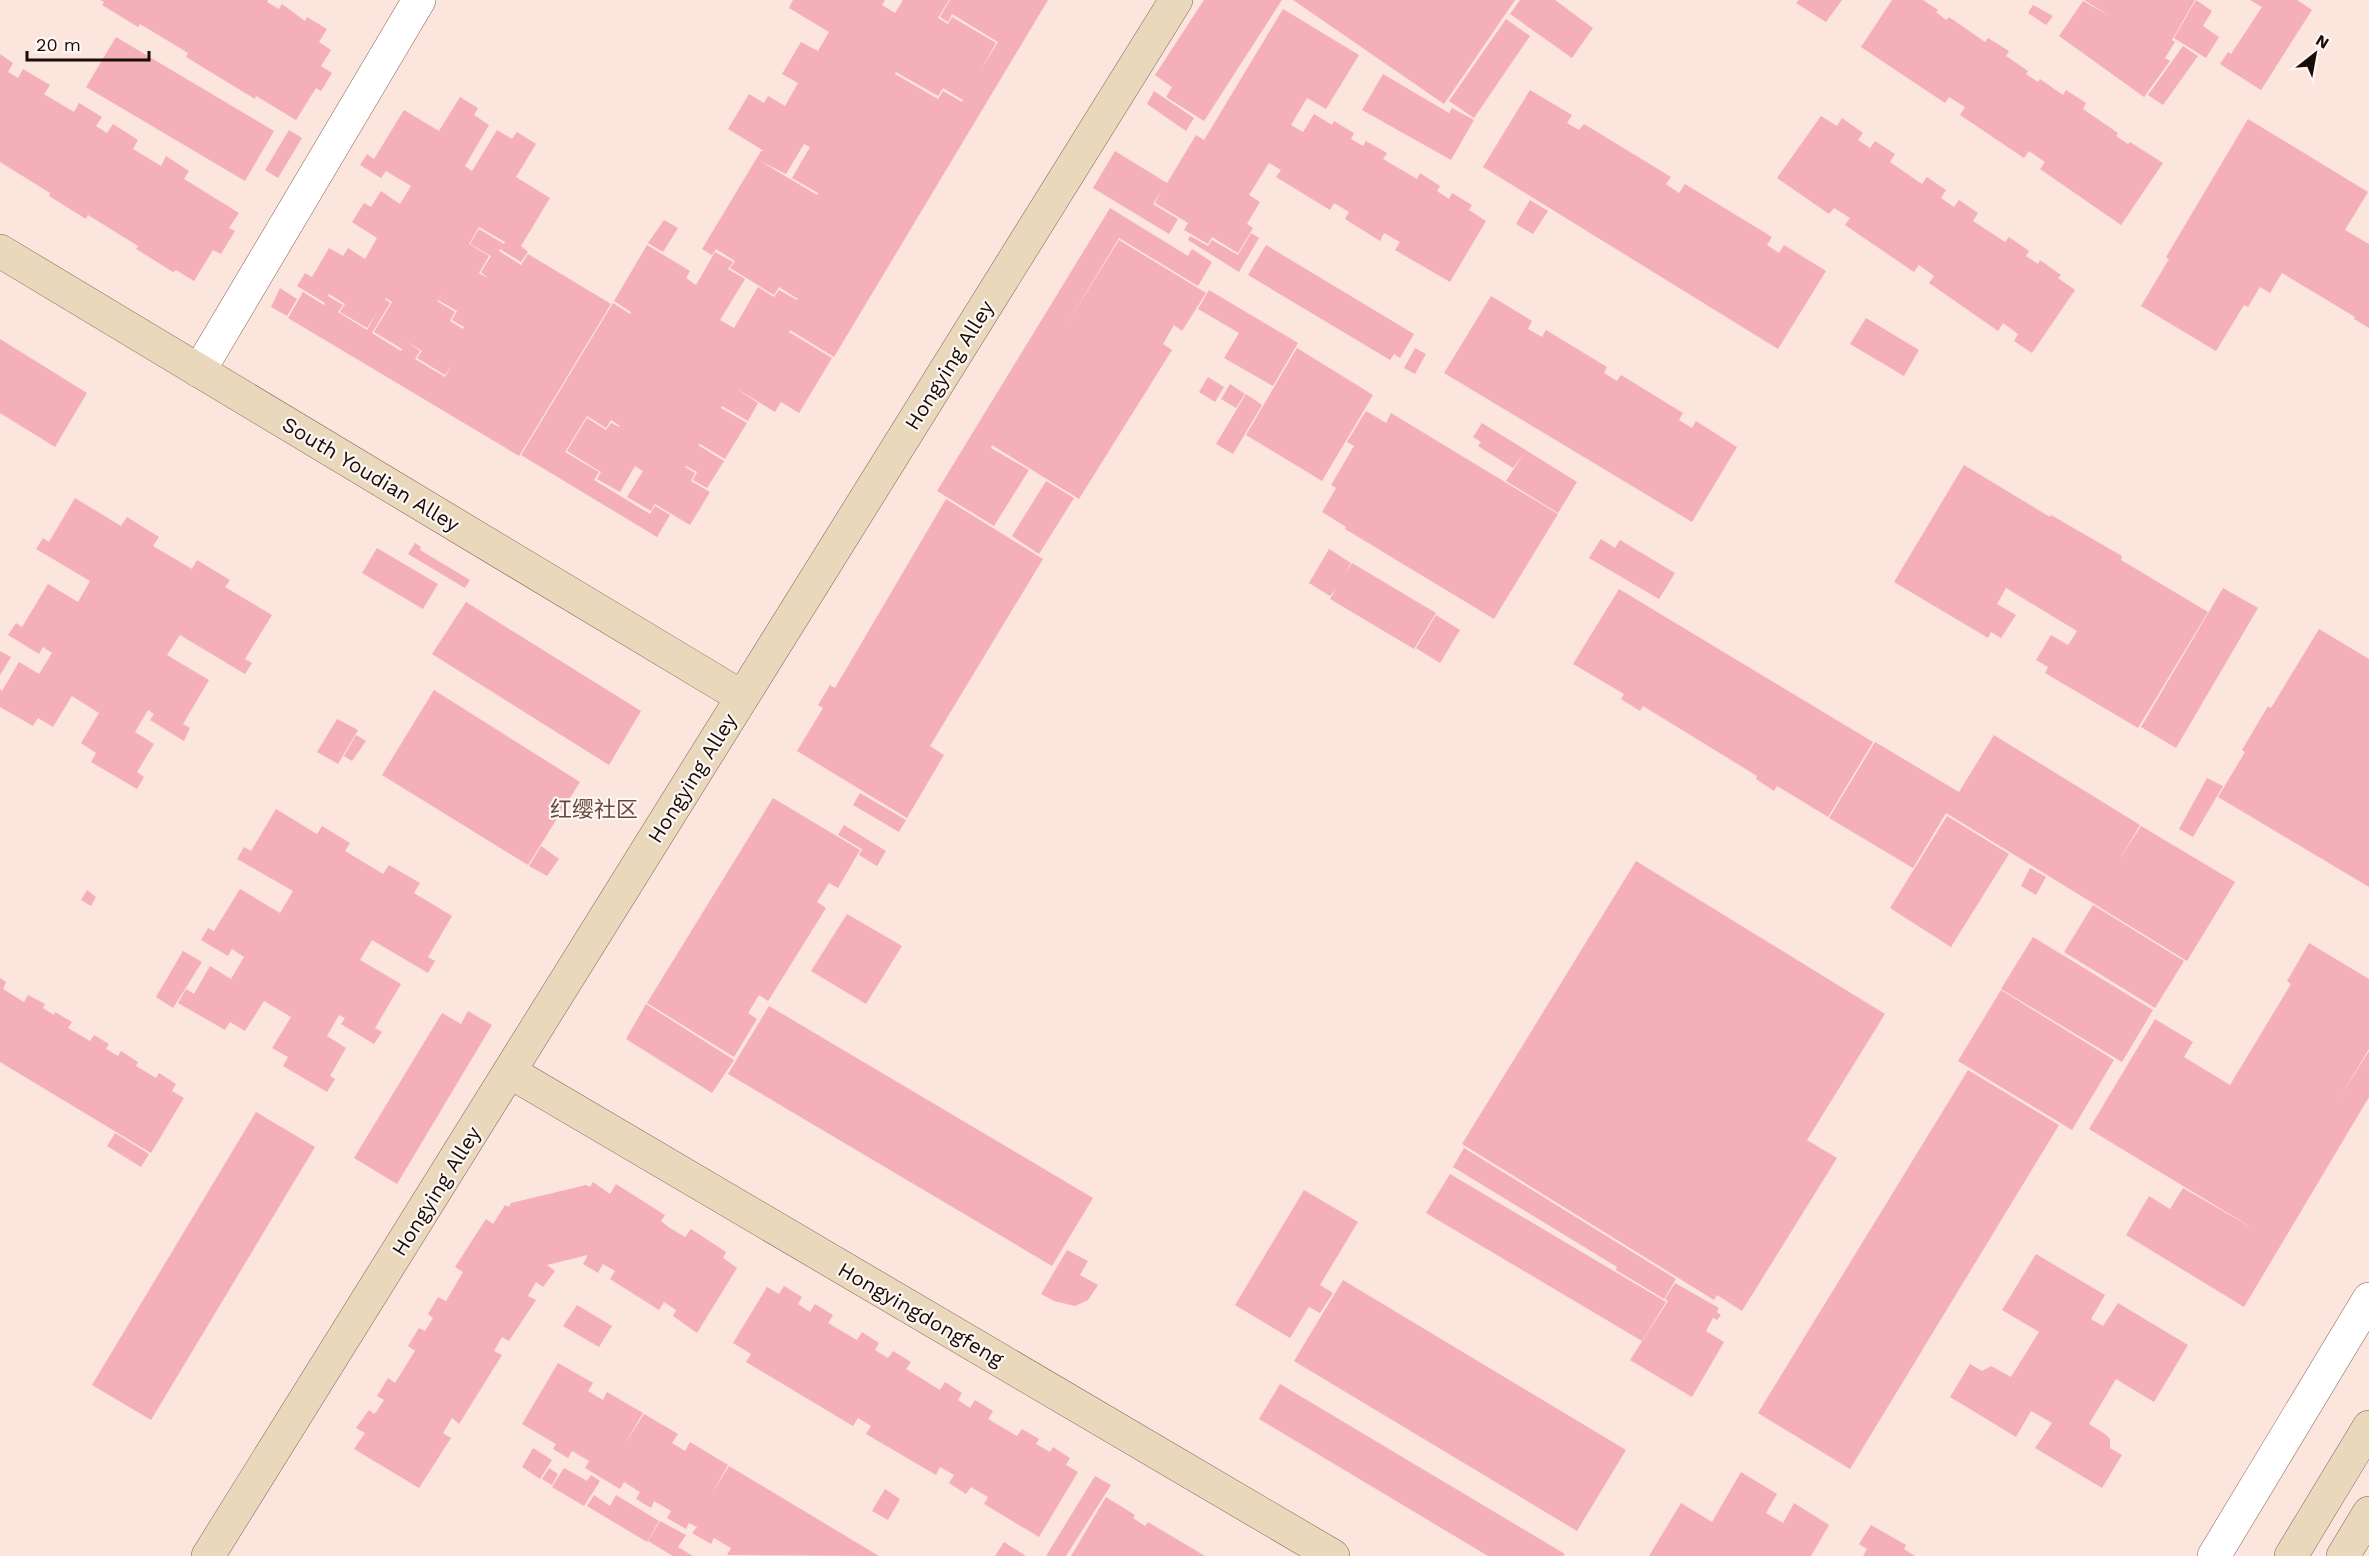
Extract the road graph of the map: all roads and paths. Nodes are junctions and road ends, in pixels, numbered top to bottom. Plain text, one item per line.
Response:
1 (1176, 0) edge
2 (414, 2) edge
3 (0, 251) edge
4 (200, 371) junction
5 (742, 697) junction
6 (510, 1072) junction
7 (2369, 1299) edge
8 (2369, 1427) edge
9 (2369, 1513) edge
10 (208, 1556) edge
11 (1333, 1556) edge
12 (2214, 1556) edge
13 (2291, 1556) edge
14 (2343, 1556) edge

1 - 5 street, Hongying Alley
2 - 4 street
3 - 4 street, South Youdian Alley
4 - 5 street, South Youdian Alley
5 - 6 street, Hongying Alley
6 - 10 street, Hongying Alley
6 - 11 street, Hongyingdongfeng
7 - 12 street
8 - 13 street
9 - 14 street

